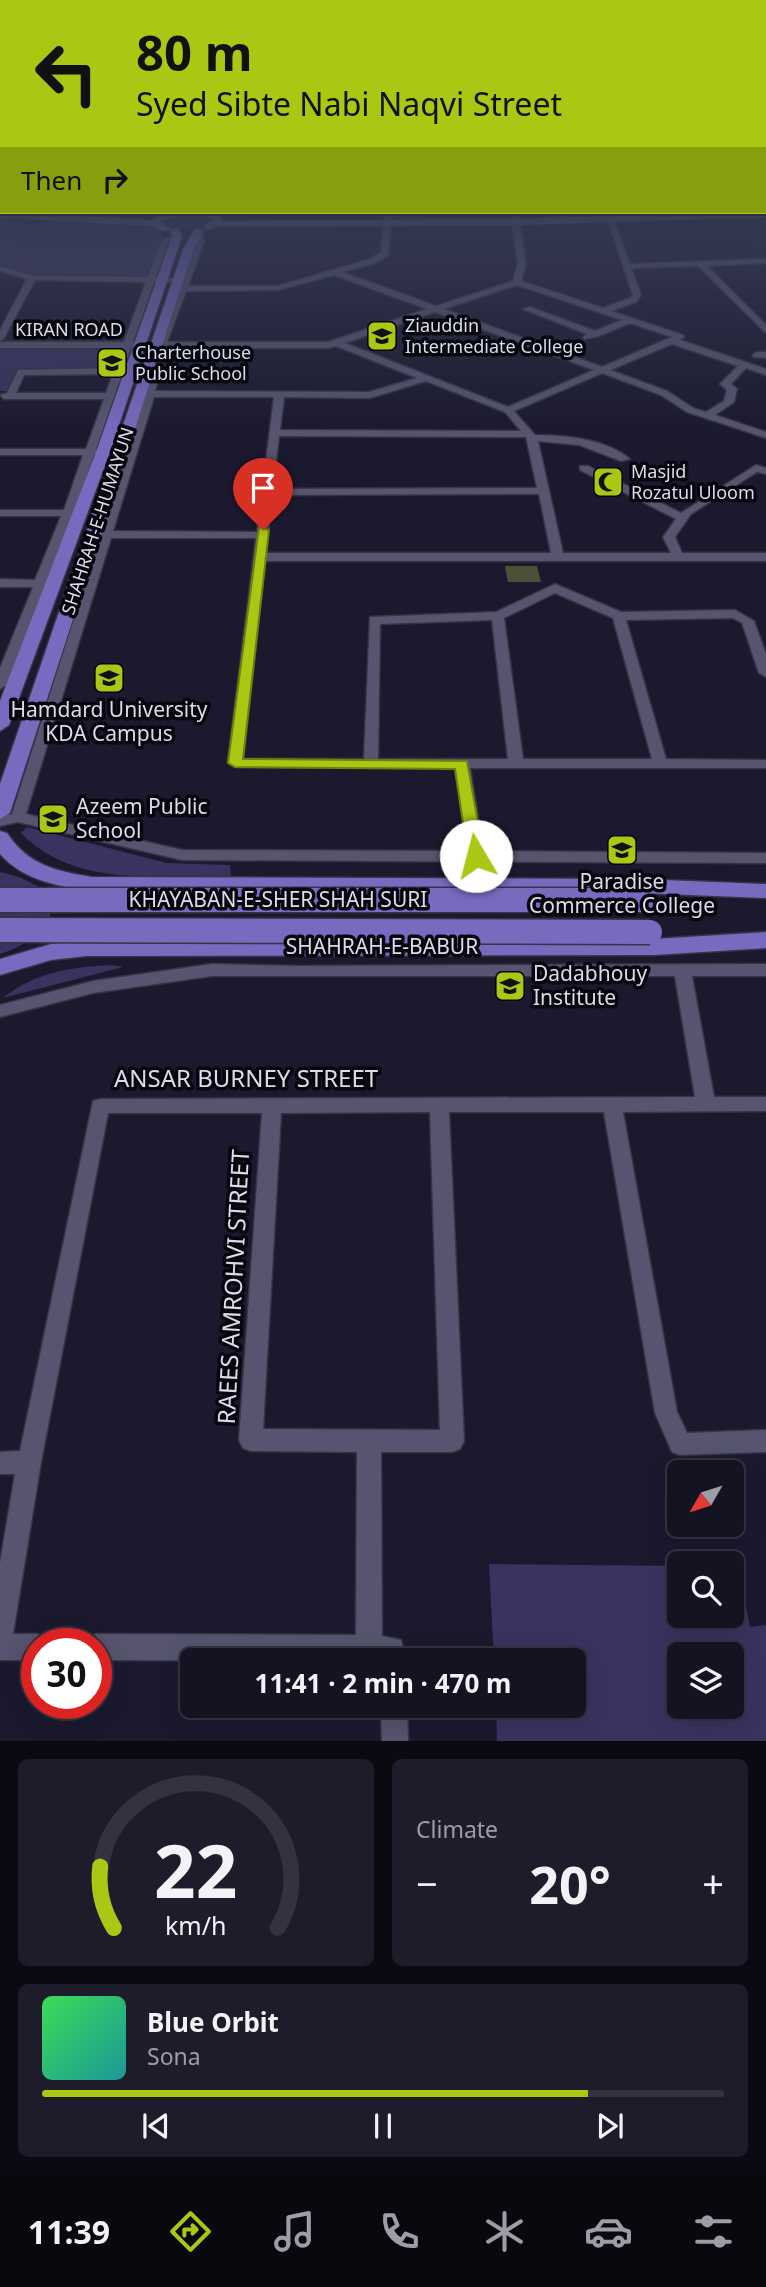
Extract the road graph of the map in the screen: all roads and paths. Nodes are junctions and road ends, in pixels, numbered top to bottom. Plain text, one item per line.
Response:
1 (10, 271) edge
2 (159, 271) edge
3 (184, 271) edge
4 (335, 271) edge
5 (520, 271) edge
6 (630, 271) edge
7 (708, 271) edge
8 (330, 273) junction
9 (32, 278) junction
10 (155, 280) junction
11 (517, 282) junction
12 (181, 285) junction
13 (561, 297) junction
14 (550, 301) dead end
15 (538, 305) dead end
16 (527, 309) junction
17 (432, 310) junction
18 (603, 311) junction
19 (515, 313) dead end
20 (630, 320) junction
21 (766, 330) edge
22 (596, 334) junction
23 (0, 338) edge
24 (583, 339) dead end
25 (673, 341) junction
26 (338, 343) junction
27 (0, 345) edge
28 (133, 345) junction
29 (162, 345) junction
30 (743, 366) junction
31 (118, 371) junction
32 (766, 372) edge
33 (599, 373) junction
34 (426, 378) junction
35 (150, 394) junction
36 (279, 395) junction
37 (5, 396) edge
38 (110, 396) junction
39 (508, 410) junction
40 (706, 416) junction
41 (764, 431) edge
42 (274, 433) junction
43 (530, 436) junction
44 (0, 452) edge
45 (96, 452) junction
46 (625, 459) dead end
47 (584, 468) dead end
48 (766, 471) edge
49 (544, 491) junction
50 (268, 492) junction
51 (0, 513) edge
52 (74, 513) junction
53 (683, 518) junction
54 (99, 534) junction
55 (263, 535) junction
56 (260, 557) junction
57 (678, 557) junction
58 (766, 557) edge
59 (553, 570) junction
60 (0, 583) edge
61 (45, 584) junction
62 (498, 616) junction
63 (619, 616) junction
64 (10, 665) edge
65 (50, 666) junction
66 (766, 673) edge
67 (0, 685) edge
68 (0, 725) edge
69 (462, 764) junction
70 (516, 764) junction
71 (660, 764) junction
72 (766, 764) edge
73 (371, 765) junction
74 (0, 813) edge
75 (18, 817) junction
76 (0, 821) edge
77 (0, 838) edge
78 (476, 856) junction
79 (766, 858) edge
80 (0, 864) edge
81 (29, 871) junction
82 (766, 892) edge
83 (0, 900) edge
84 (0, 930) edge
85 (766, 934) edge
86 (766, 940) edge
87 (2, 964) edge
88 (766, 970) edge
89 (682, 971) junction
90 (0, 1011) edge
91 (706, 1104) junction
92 (766, 1104) edge
93 (272, 1105) junction
94 (439, 1105) junction
95 (612, 1105) junction
96 (369, 1441) junction
97 (766, 1441) edge
98 (29, 1462) junction
99 (0, 1463) edge
100 (0, 1638) edge
101 (0, 1647) edge
102 (21, 1647) edge
103 (112, 1647) edge
104 (369, 1648) joint
105 (394, 1718) edge
106 (395, 1741) edge

1 - 9 street
2 - 10 main road, SHAHRAH-E-HUMAYUN
3 - 12 main road, SHAHRAH-E-HUMAYUN
4 - 8 street
5 - 11 street
6 - 18 street
7 - 21 street
8 - 12 street
8 - 17 street
9 - 10 street
9 - 23 street
10 - 12 street
10 - 28 main road, SHAHRAH-E-HUMAYUN
11 - 13 street
11 - 17 street
12 - 29 street
12 - 54 main road, SHAHRAH-E-HUMAYUN
13 - 14 street
13 - 18 street
15 - 16 street
16 - 19 street
16 - 22 street
17 - 26 street
17 - 33 street
18 - 20 street
20 - 22 street
20 - 25 street
22 - 24 street
25 - 30 street
25 - 33 street
26 - 29 street
26 - 34 street
27 - 28 street, KIRAN ROAD
28 - 31 street
28 - 45 main road, SHAHRAH-E-HUMAYUN
29 - 35 street
30 - 32 street
30 - 40 street
31 - 37 street
31 - 38 street
33 - 39 street
33 - 40 street
34 - 36 street
34 - 39 street
35 - 36 street
35 - 54 street
36 - 42 street
37 - 38 street
38 - 45 street
39 - 43 street
40 - 41 street
42 - 43 street
42 - 50 street
43 - 46 street
43 - 49 street
44 - 45 street
45 - 52 main road, SHAHRAH-E-HUMAYUN
47 - 53 street
48 - 53 street
49 - 50 street
49 - 59 street
50 - 55 street
51 - 52 street
52 - 61 main road, SHAHRAH-E-HUMAYUN
53 - 57 street
54 - 55 street
54 - 65 main road, SHAHRAH-E-HUMAYUN
54 - 75 street
55 - 56 street
56 - 59 street
56 - 73 street
57 - 58 street
57 - 59 street
59 - 62 street
59 - 63 street
60 - 61 street
61 - 64 main road, SHAHRAH-E-HUMAYUN
62 - 70 street
62 - 73 street
63 - 66 street
63 - 71 street
64 - 65 main road
64 - 67 street
64 - 68 main road, SHAHRAH-E-HUMAYUN
65 - 74 main road, SHAHRAH-E-HUMAYUN
69 - 70 street
69 - 73 street
69 - 78 street
70 - 71 street
71 - 72 street
75 - 76 street
75 - 78 street
77 - 81 main road
78 - 79 street
80 - 81 main road
81 - 82 main road
81 - 87 main road
82 - 83 main road, KHAYABAN-E-SHER SHAH SURI, bridge
84 - 85 main road, KHAYABAN-E-SHER SHAH SURI, bridge
86 - 87 main road, SHAHRAH-E-BABUR
88 - 89 street
89 - 90 street
89 - 91 street
91 - 92 street, ANSAR BURNEY STREET
91 - 95 street, ANSAR BURNEY STREET
93 - 94 street, ANSAR BURNEY STREET
93 - 96 street, RAEES AMROHVI STREET
93 - 98 street, ANSAR BURNEY STREET
94 - 95 street, ANSAR BURNEY STREET
94 - 96 street, RAEES AMROHVI STREET
95 - 97 street
96 - 104 street
98 - 99 street
98 - 100 street, ANSAR BURNEY STREET
101 - 102 street
103 - 104 street
105 - 106 street

